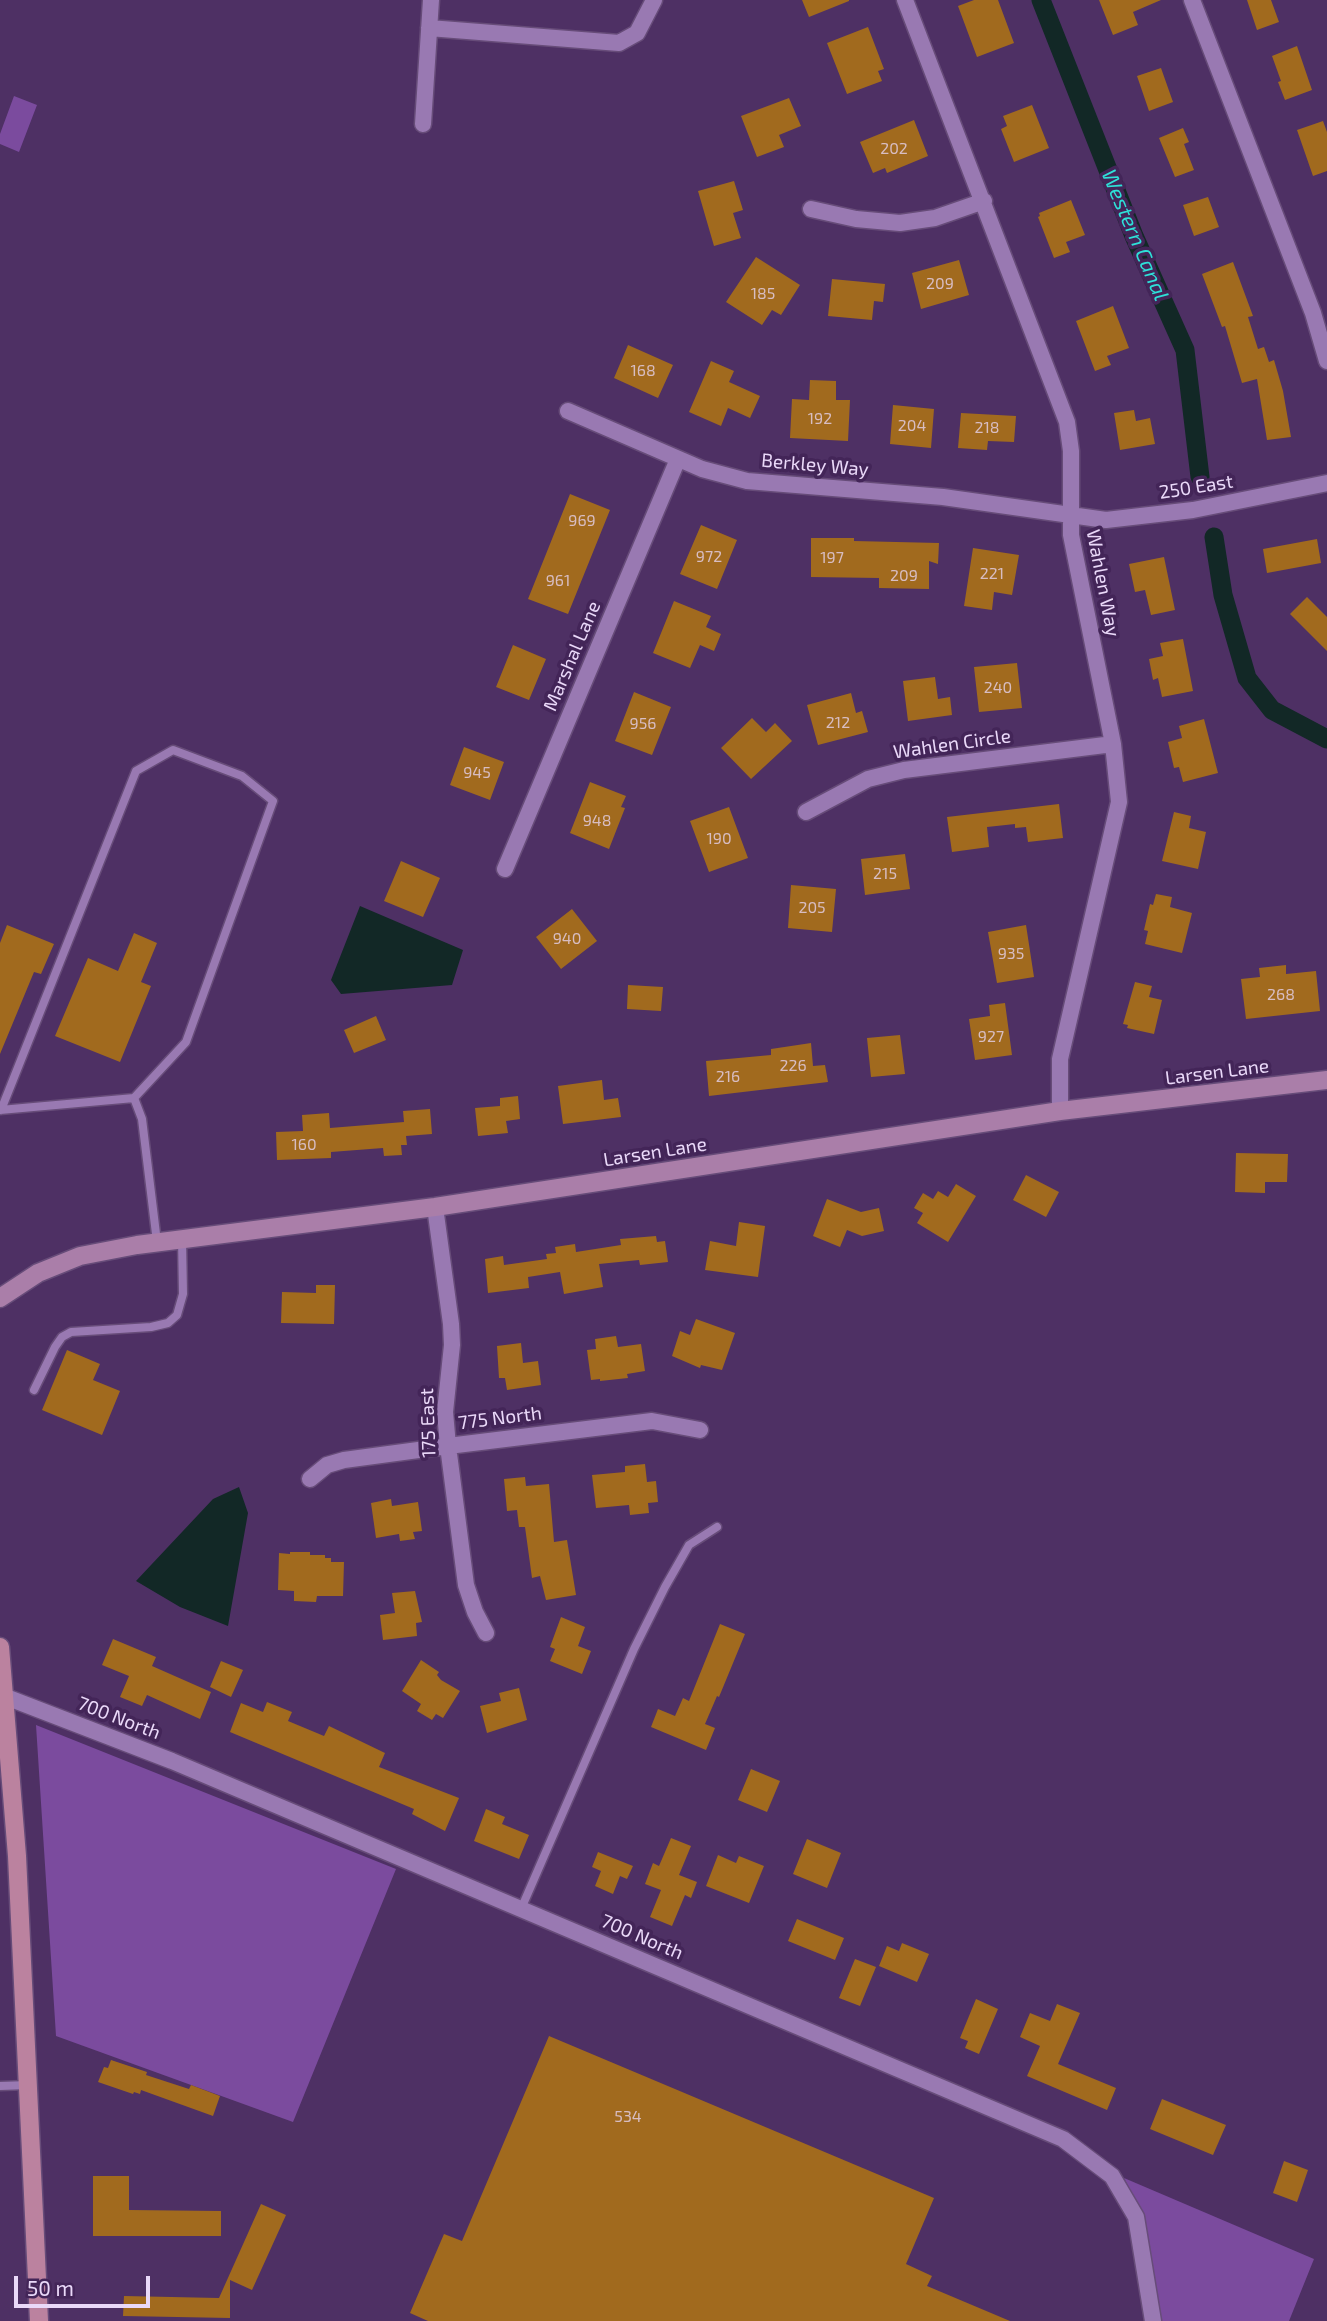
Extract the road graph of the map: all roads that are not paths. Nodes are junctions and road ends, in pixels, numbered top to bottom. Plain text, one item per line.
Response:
1 (431, 0) edge
2 (654, 0) edge
3 (905, 0) edge
4 (1192, 0) edge
5 (429, 28) junction
6 (423, 124) dead end
7 (984, 201) junction
8 (811, 209) dead end
9 (1327, 361) edge
10 (568, 411) dead end
11 (678, 459) junction
12 (1327, 483) edge
13 (1070, 514) junction
14 (1113, 744) junction
15 (806, 812) dead end
16 (505, 869) dead end
17 (1327, 1080) edge
18 (134, 1098) junction
19 (1, 1110) edge
20 (1060, 1111) junction
21 (435, 1207) junction
22 (182, 1239) junction
23 (157, 1242) junction
24 (0, 1298) edge
25 (34, 1390) dead end
26 (700, 1430) dead end
27 (448, 1446) junction
28 (310, 1479) dead end
29 (717, 1527) dead end
30 (486, 1633) dead end
31 (0, 1647) edge
32 (6, 1697) junction
33 (521, 1909) junction
34 (29, 2085) junction
35 (0, 2086) edge
36 (39, 2321) edge
37 (1153, 2321) edge

1 - 5 street
2 - 5 street
3 - 7 street, Wahlen Way
4 - 9 street
5 - 6 street
7 - 8 street
7 - 13 street, Wahlen Way
10 - 11 street, Berkley Way
11 - 13 street, Berkley Way
11 - 16 street, Marshal Lane
12 - 13 street, 250 East
13 - 14 street, Wahlen Way
14 - 15 street, Wahlen Circle
14 - 20 street, Wahlen Way
17 - 20 main road, Larsen Lane
18 - 19 lane
18 - 19 lane
18 - 23 lane
20 - 21 main road, Larsen Lane
21 - 22 main road, Larsen Lane
21 - 27 street, 175 East
22 - 23 main road, Larsen Lane
22 - 25 lane
23 - 24 main road, Larsen Lane
26 - 27 street, 775 North
27 - 28 street, 775 North
27 - 30 street, 175 East
29 - 33 lane
31 - 32 main road
32 - 33 street, 700 North
32 - 34 main road
33 - 37 street, 700 North
34 - 35 lane
34 - 36 main road

